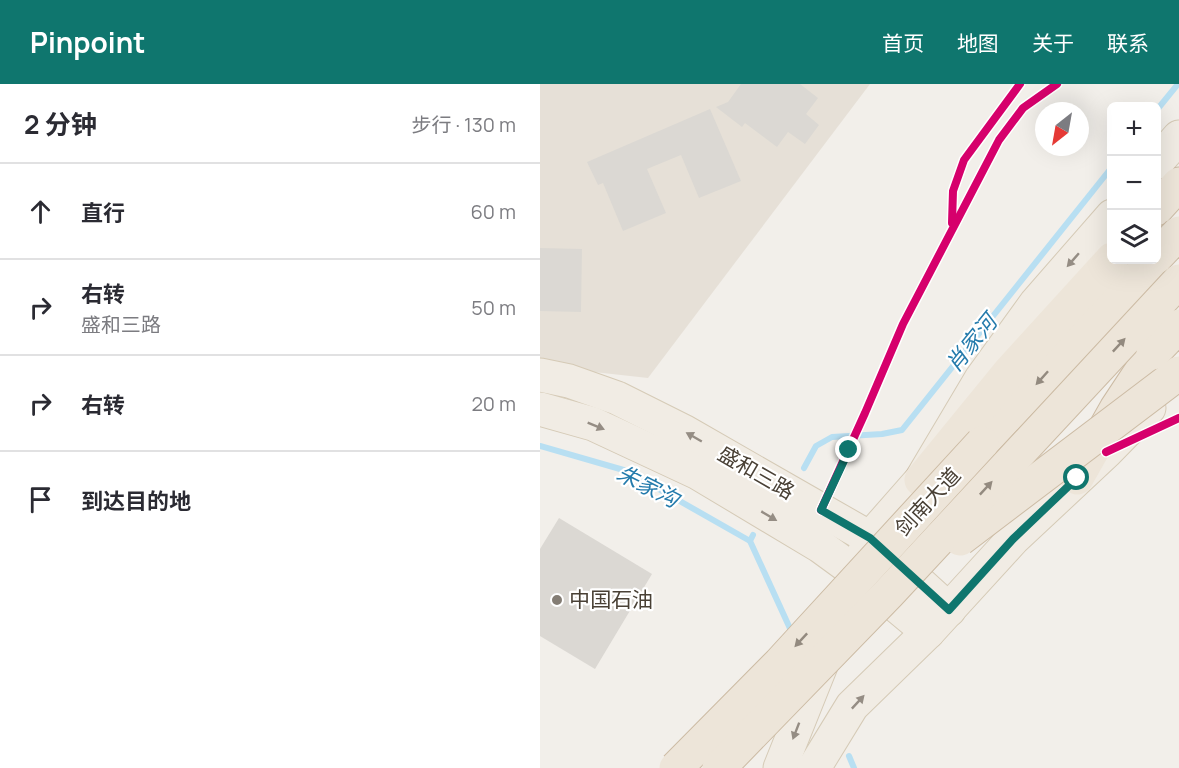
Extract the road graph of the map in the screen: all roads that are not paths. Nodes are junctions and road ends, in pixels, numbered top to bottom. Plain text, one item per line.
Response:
1 (1179, 137) edge
2 (1161, 157) edge
3 (1179, 184) edge
4 (1161, 204) edge
5 (1107, 222) edge
6 (1179, 233) edge
7 (1161, 252) edge
8 (1107, 264) edge
9 (1149, 264) edge
10 (1179, 281) edge
11 (1179, 326) edge
12 (540, 375) edge
13 (1179, 376) edge
14 (540, 409) edge
15 (1077, 478) junction
16 (921, 480) junction
17 (870, 538) junction
18 (857, 573) junction
19 (889, 592) junction
20 (939, 621) junction
21 (676, 768) edge
22 (719, 768) edge
23 (780, 768) edge
24 (814, 768) edge

1 - 2 main road
3 - 4 highway
5 -> 16 main road
6 - 7 highway, 剑南大道, bridge
8 - 16 highway
9 -> 21 highway, 剑南大道, bridge
19 -> 10 highway, 剑南大道, bridge
11 - 15 highway, bridge
17 -> 12 main road, 盛和三路
13 - 15 main road
13 - 19 highway, bridge
14 -> 18 main road
15 - 20 main road
16 - 17 main road
17 - 18 main road
17 - 20 main road, 盛和三路
18 - 20 main road
18 -> 23 main road
19 - 22 highway, 剑南大道, bridge
24 -> 20 main road

